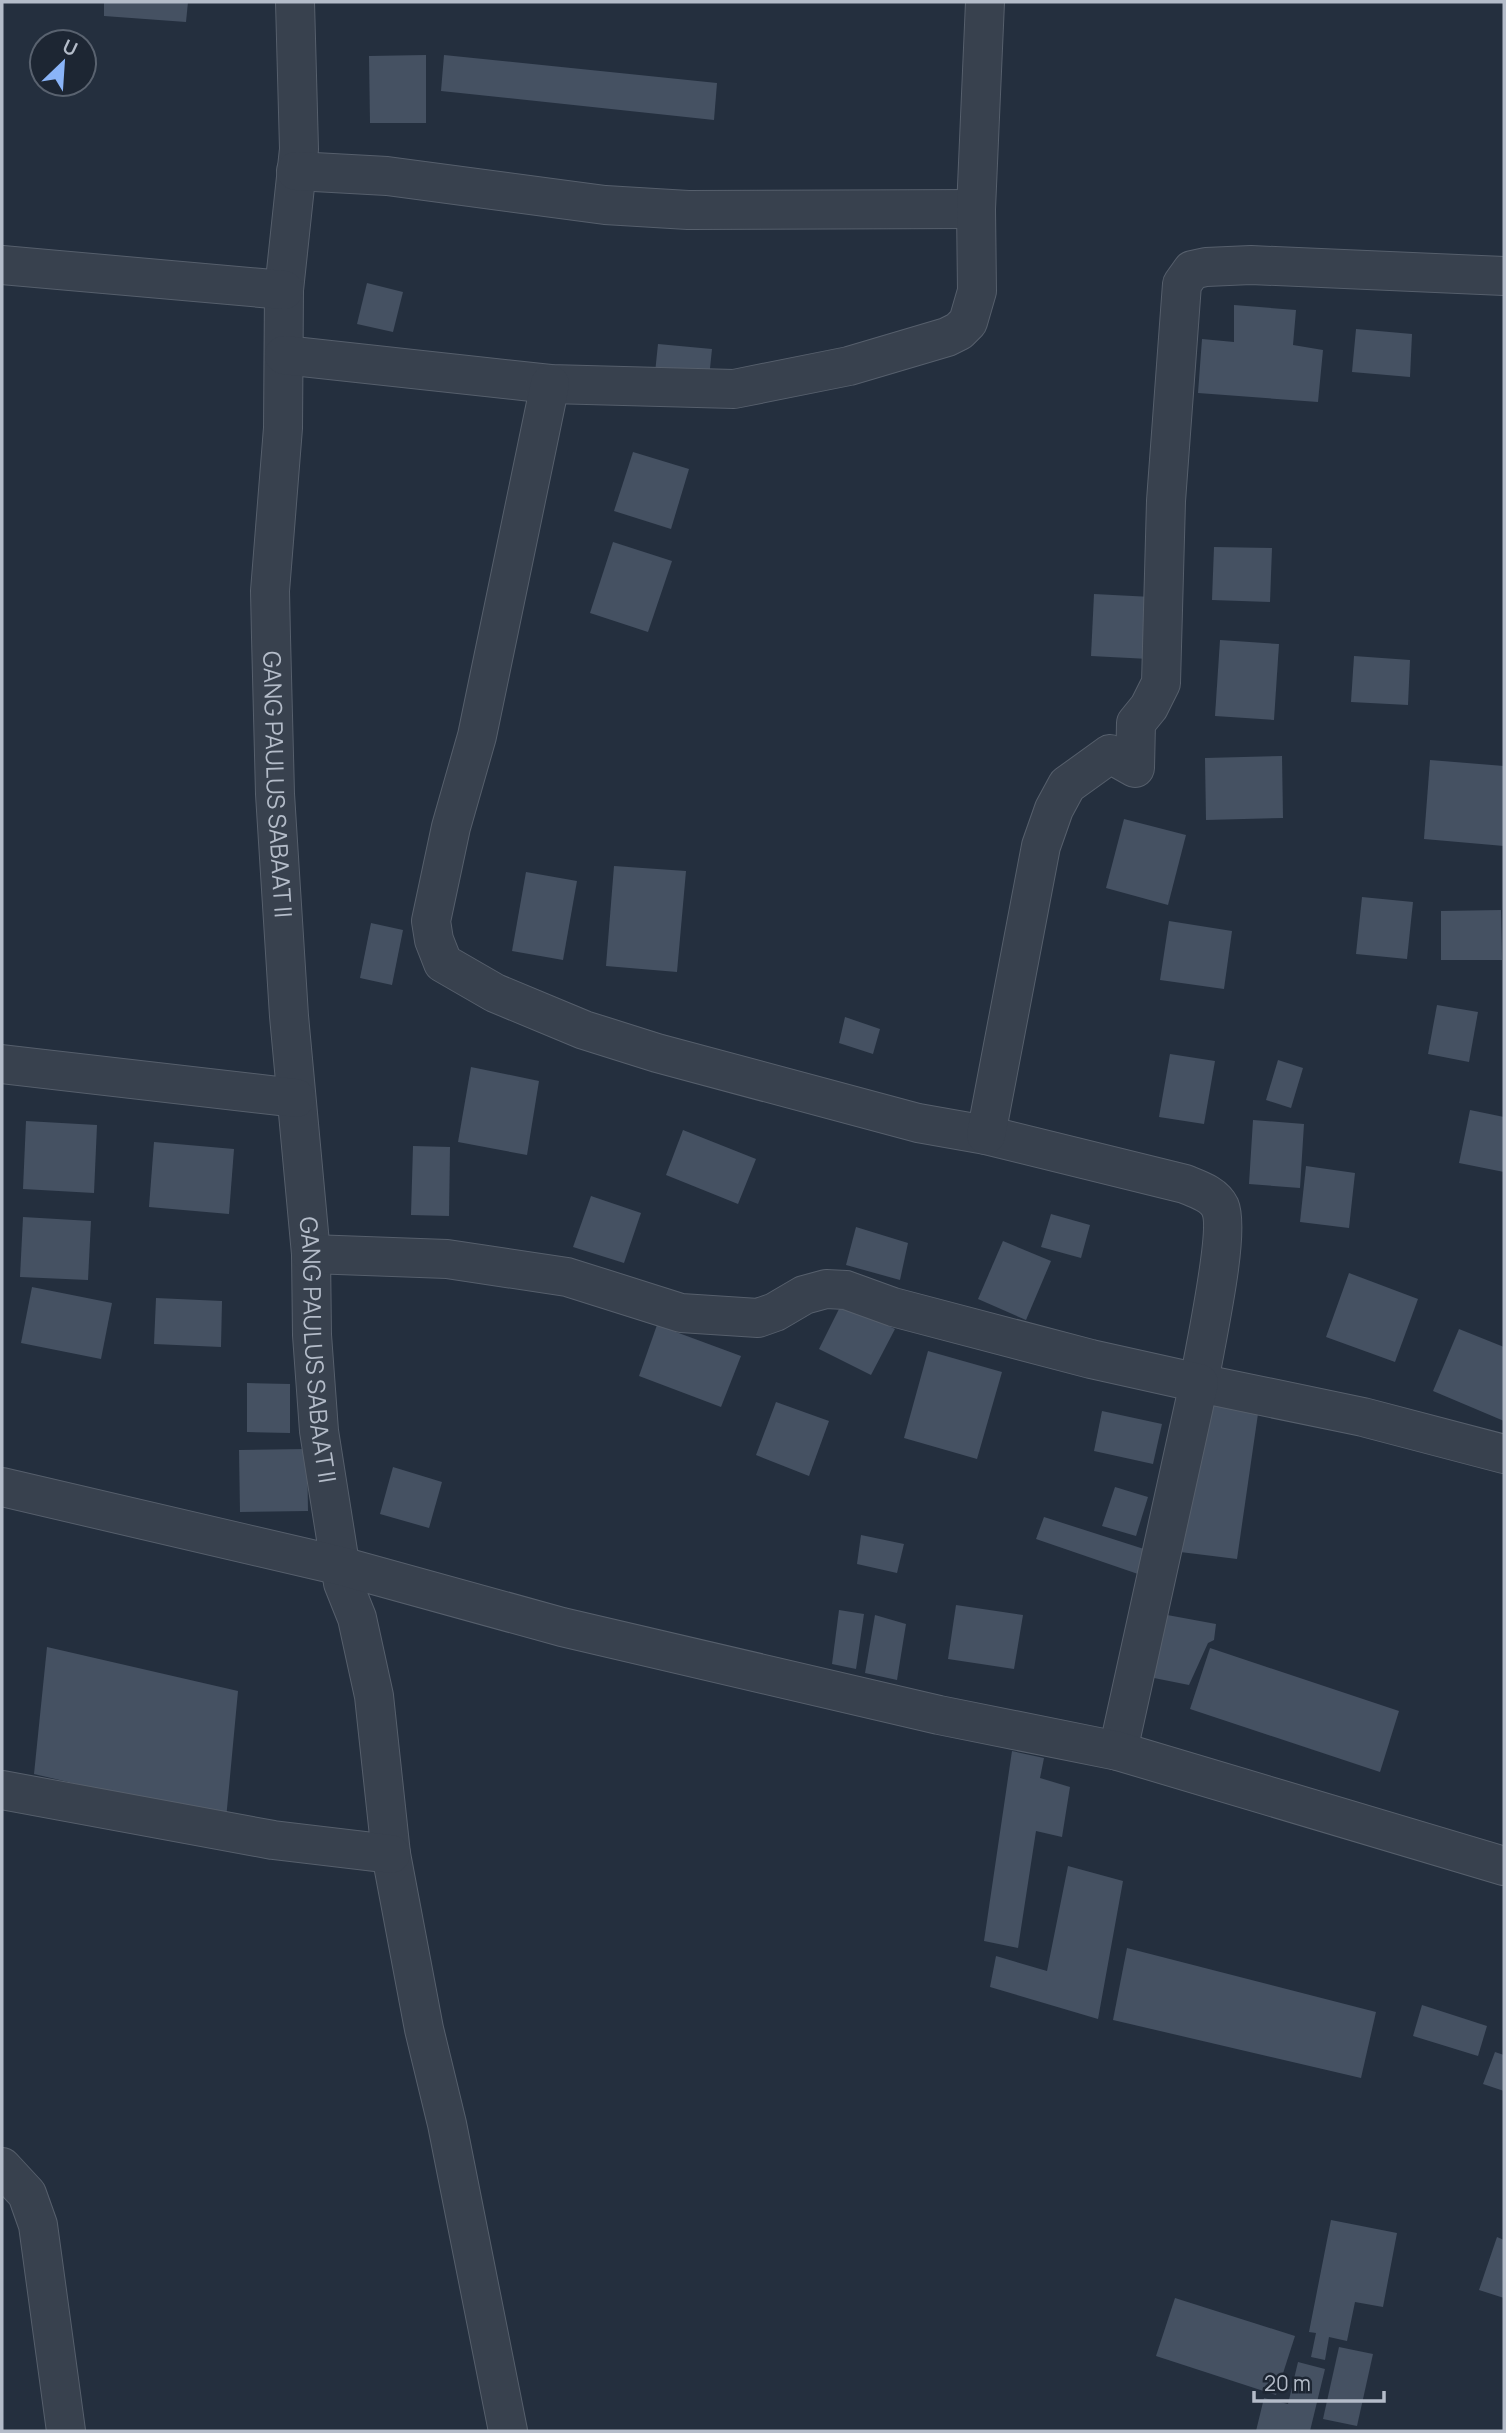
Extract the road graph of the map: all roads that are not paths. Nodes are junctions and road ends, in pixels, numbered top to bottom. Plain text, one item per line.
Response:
1 (295, 2) edge
2 (985, 2) edge
3 (296, 171) junction
4 (975, 209) junction
5 (2, 265) edge
6 (1504, 276) edge
7 (284, 290) junction
8 (284, 355) junction
9 (550, 384) junction
10 (2, 1064) edge
11 (296, 1098) junction
12 (986, 1135) junction
13 (311, 1254) junction
14 (1199, 1383) junction
15 (1504, 1454) edge
16 (2, 1487) edge
17 (341, 1566) junction
18 (1118, 1751) junction
19 (2, 1790) edge
20 (391, 1854) junction
21 (1504, 1866) edge
22 (2, 2167) edge
23 (66, 2431) edge
24 (508, 2431) edge

1 - 3 street, GANG PAULUS SABAAT II
2 - 4 street
3 - 4 street
3 - 7 street, GANG PAULUS SABAAT II
4 - 9 street
5 - 7 street
6 - 12 street
7 - 8 street, GANG PAULUS SABAAT II
8 - 9 street
8 - 11 street, GANG PAULUS SABAAT II
9 - 12 street
10 - 11 street
11 - 13 street, GANG PAULUS SABAAT II
12 - 14 street
13 - 14 street
13 - 17 street, GANG PAULUS SABAAT II
14 - 15 street
14 - 18 street
16 - 17 street
17 - 18 street
17 - 20 street, GANG PAULUS SABAAT II
18 - 21 street
19 - 20 street
20 - 24 street, GANG PAULUS SABAAT II
22 - 23 street

